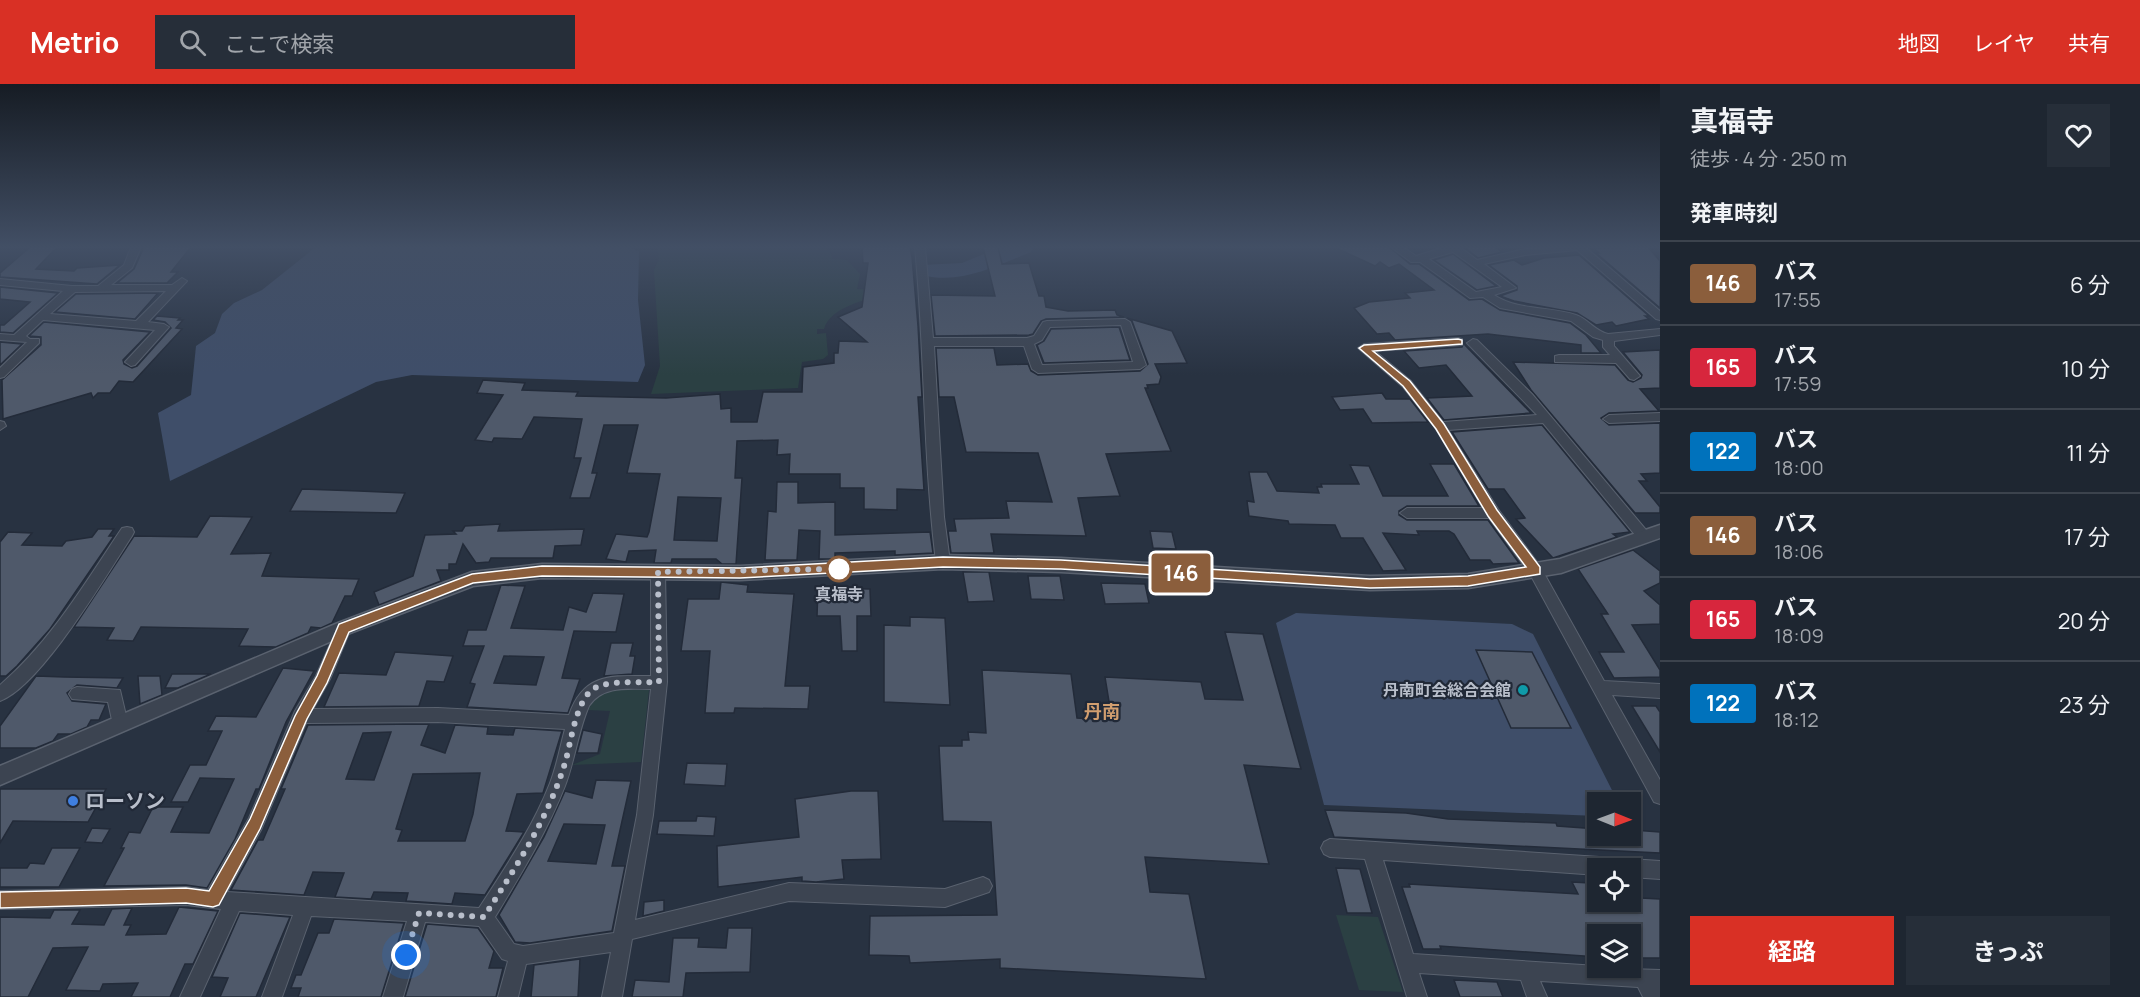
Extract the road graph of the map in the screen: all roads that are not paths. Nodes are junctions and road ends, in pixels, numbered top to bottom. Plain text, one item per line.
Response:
1 (72, 289) edge
2 (88, 290) edge
3 (99, 290) joint
4 (105, 290) edge
5 (174, 290) edge
6 (924, 290) edge
7 (1465, 290) edge
8 (1504, 290) edge
9 (1627, 290) edge
10 (1485, 294) junction
11 (43, 317) junction
12 (1660, 317) edge
13 (140, 325) junction
14 (1660, 332) edge
15 (0, 337) edge
16 (17, 338) junction
17 (1608, 338) junction
18 (928, 342) junction
19 (1028, 342) junction
20 (1458, 342) dead end
21 (1473, 343) dead end
22 (1559, 359) dead end
23 (1619, 359) junction
24 (131, 362) dead end
25 (0, 374) edge
26 (1634, 376) dead end
27 (1660, 417) edge
28 (1608, 418) dead end
29 (1545, 419) junction
30 (1440, 426) junction
31 (1407, 513) dead end
32 (1492, 513) junction
33 (127, 532) dead end
34 (1652, 534) edge
35 (943, 562) junction
36 (1535, 570) junction
37 (658, 572) junction
38 (344, 628) junction
39 (659, 682) junction
40 (1600, 687) junction
41 (1660, 691) edge
42 (0, 694) edge
43 (77, 694) dead end
44 (301, 716) junction
45 (575, 723) junction
46 (120, 724) junction
47 (0, 776) edge
48 (1660, 796) edge
49 (1330, 848) dead end
50 (1371, 850) junction
51 (1660, 870) edge
52 (982, 886) dead end
53 (213, 899) junction
54 (0, 900) edge
55 (234, 902) junction
56 (305, 906) junction
57 (419, 913) junction
58 (484, 917) junction
59 (625, 937) junction
60 (519, 954) junction
61 (1407, 963) junction
62 (1527, 971) junction
63 (1652, 978) edge
64 (190, 997) edge
65 (272, 997) edge
66 (393, 997) edge
67 (508, 997) edge
68 (612, 997) edge
69 (1418, 997) edge
70 (1537, 997) edge
71 (1653, 997) edge

1 - 11 street
2 - 3 street
3 - 4 street
5 - 13 street
6 - 18 street
7 - 10 street
8 - 10 street
9 - 12 street
10 - 17 street
11 - 13 street
11 - 16 street
13 - 24 street
14 - 17 street
15 - 16 street
16 - 25 street
17 - 23 street
18 - 19 street
18 - 35 street
19 - 19 street
20 - 30 street
21 - 29 street
22 - 23 street
23 - 26 street
27 - 28 street
29 - 30 street
29 - 34 street
30 - 32 street
31 - 32 street
32 - 36 street
33 - 42 street
34 - 36 street
35 - 36 street
35 - 37 street
36 - 40 street
37 - 38 street
37 - 39 street
38 - 44 street
38 - 46 street
39 - 45 street
39 - 59 street
40 - 41 street
40 - 48 street
43 - 46 street
44 - 45 street
44 - 53 street
45 - 58 street
46 - 47 street
49 - 50 street
50 - 51 street
50 - 61 street
52 - 59 street
53 - 54 street
53 - 55 street
55 - 56 street
55 - 64 street
56 - 57 street
56 - 65 street
57 - 58 street
57 - 66 street
58 - 60 street
59 - 60 street
59 - 68 street
60 - 67 street
61 - 62 street
61 - 69 street
62 - 63 street
62 - 70 street
63 - 71 street

